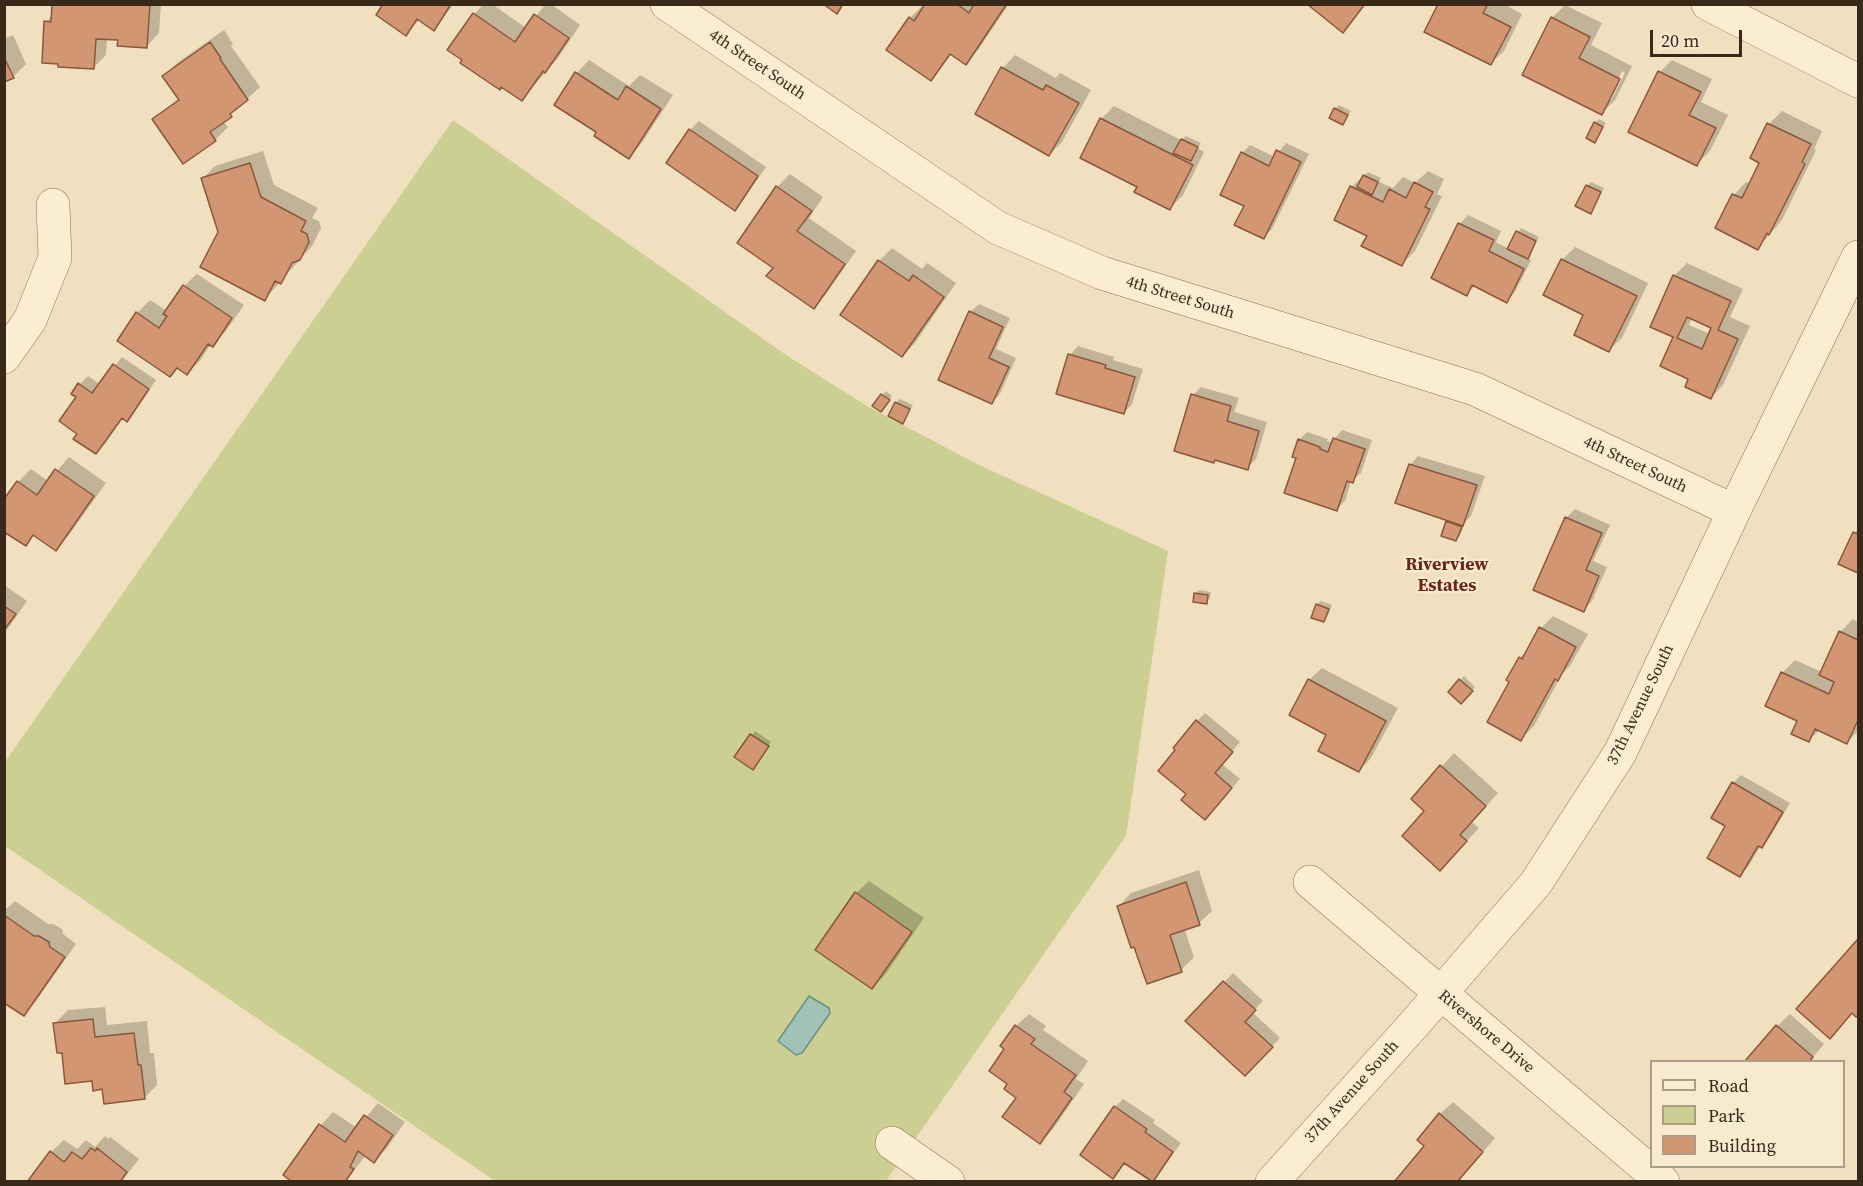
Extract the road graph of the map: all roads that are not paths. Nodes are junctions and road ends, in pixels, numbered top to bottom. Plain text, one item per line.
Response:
1 (667, 4) edge
2 (1708, 4) edge
3 (1858, 81) edge
4 (53, 205) dead end
5 (1858, 257) edge
6 (4, 357) edge
7 (1734, 512) junction
8 (1310, 882) dead end
9 (1440, 994) junction
10 (892, 1143) dead end
11 (948, 1182) edge
12 (1272, 1182) edge
13 (1663, 1182) edge

1 - 7 street, 4th Street South
2 - 3 street
4 - 6 street
5 - 7 street, 37th Avenue South
7 - 9 street, 37th Avenue South
8 - 9 street, Rivershore Drive
9 - 12 street, 37th Avenue South
9 - 13 street, Rivershore Drive
10 - 11 street

